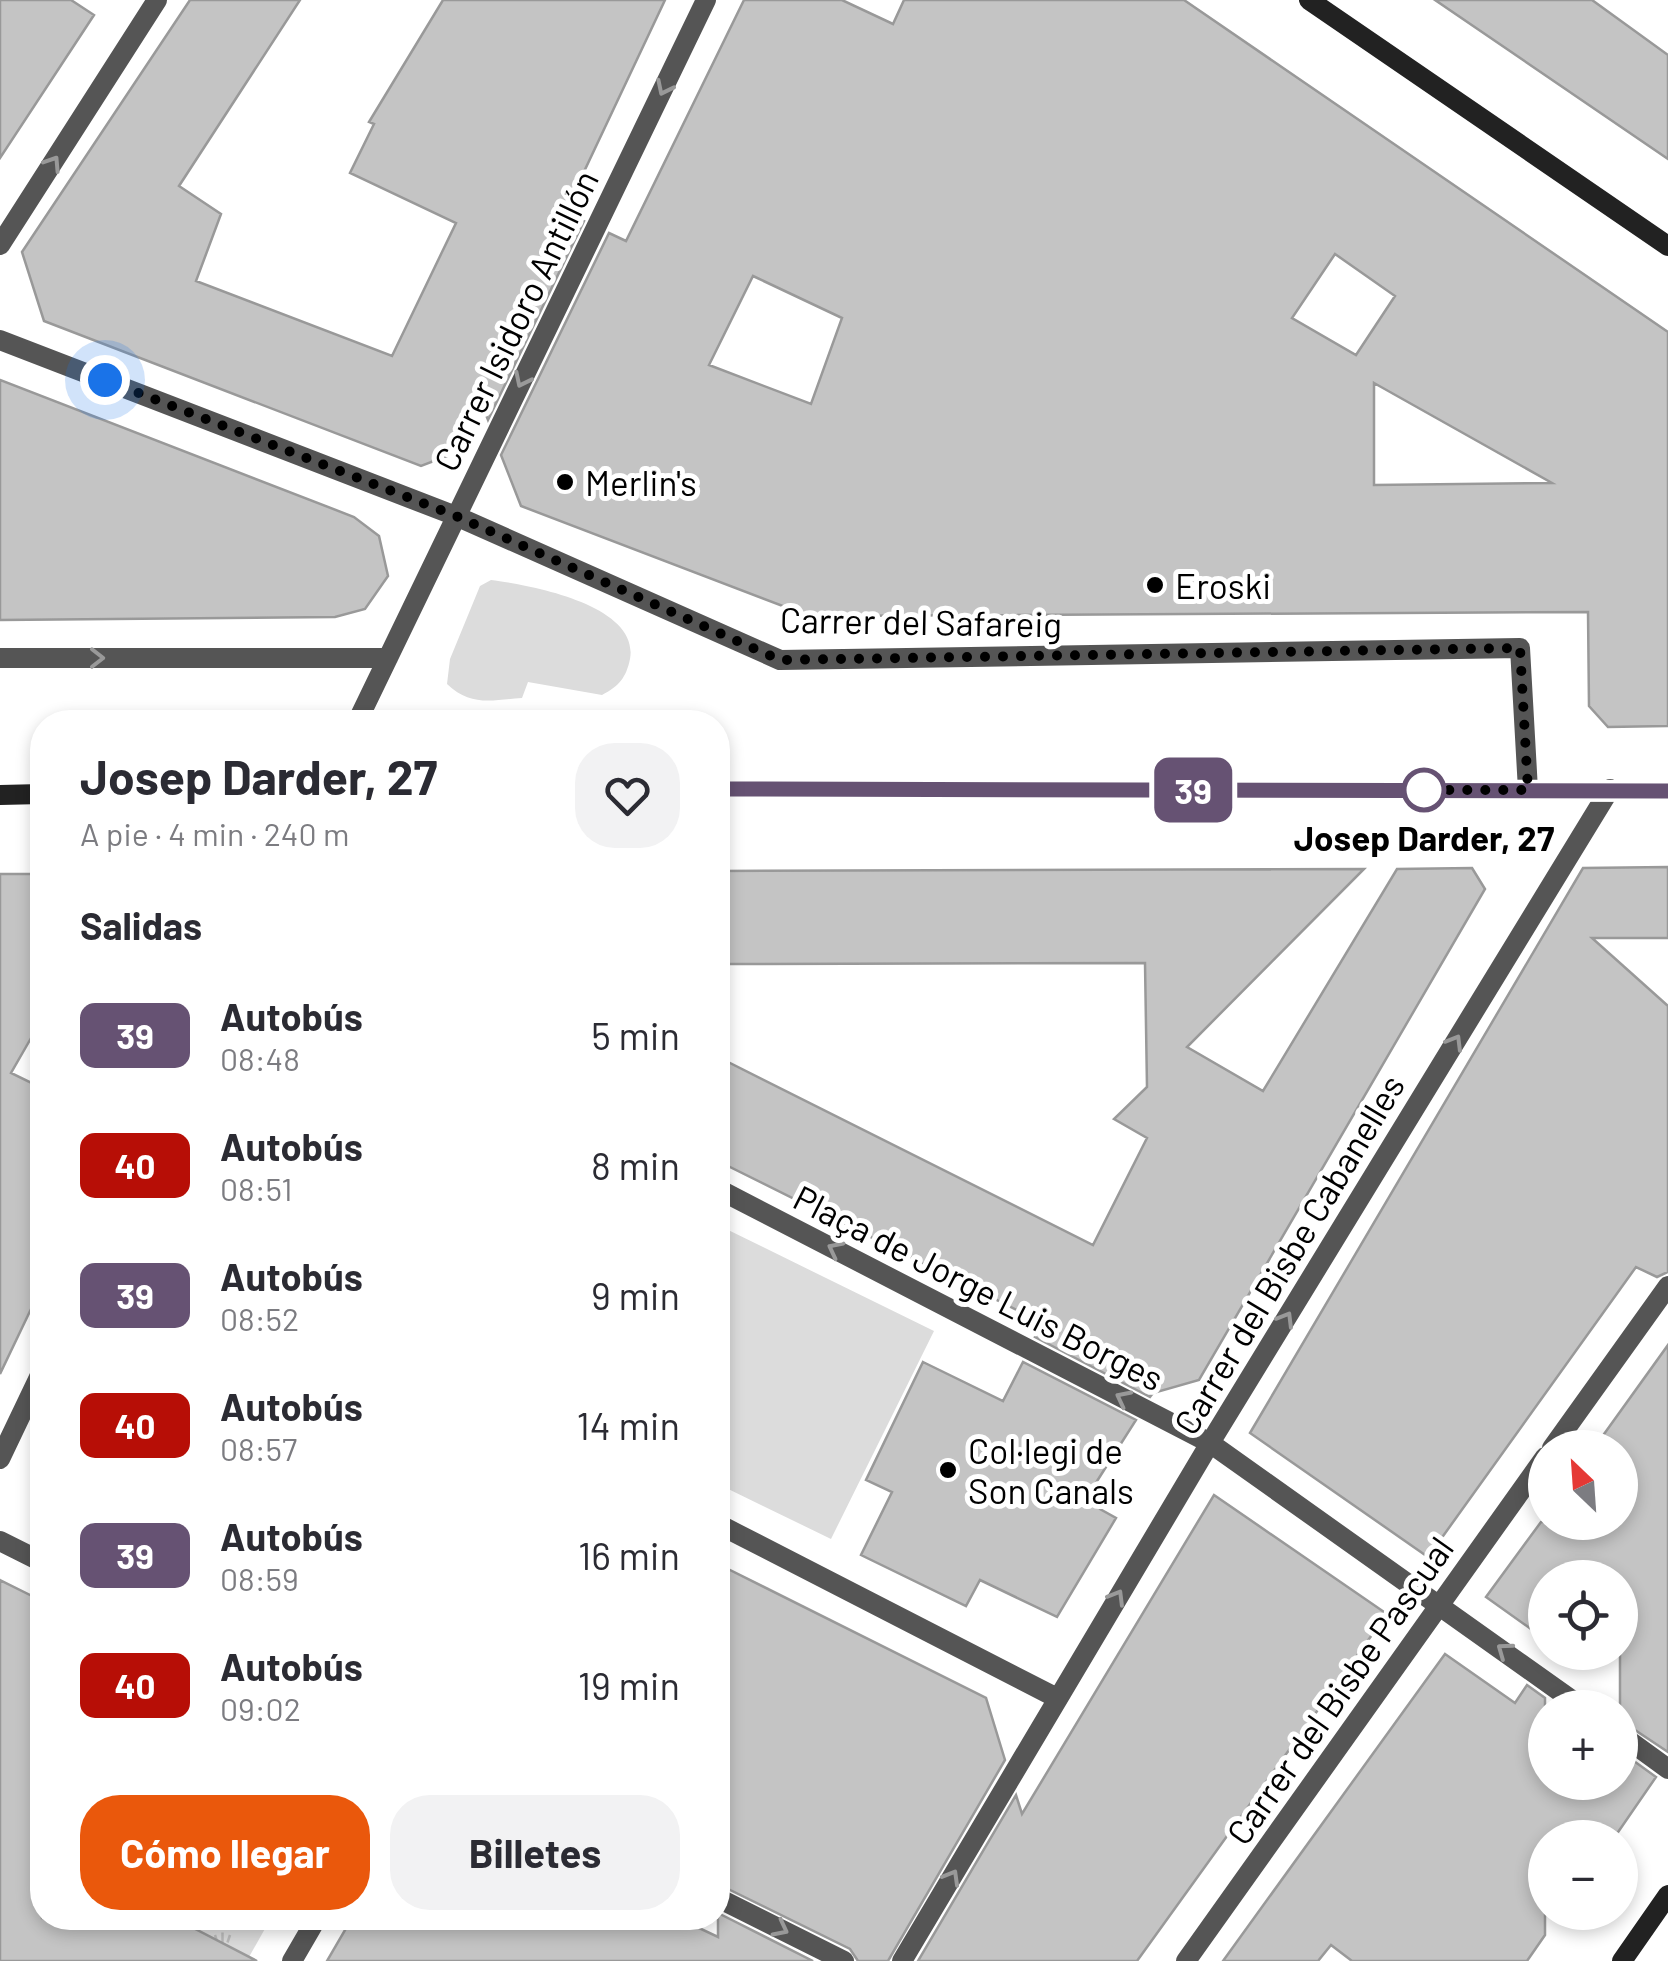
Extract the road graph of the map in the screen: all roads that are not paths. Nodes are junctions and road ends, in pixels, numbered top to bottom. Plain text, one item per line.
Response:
1 (158, 0) edge
2 (706, 0) edge
3 (1308, 0) edge
4 (0, 246) edge
5 (1668, 246) edge
6 (0, 340) edge
7 (456, 516) junction
8 (0, 658) edge
9 (388, 658) junction
10 (363, 710) edge
11 (730, 789) edge
12 (1610, 789) junction
13 (1528, 790) junction
14 (1668, 791) edge
15 (30, 794) edge
16 (0, 795) edge
17 (730, 1194) edge
18 (1668, 1286) edge
19 (30, 1396) edge
20 (1565, 1430) edge
21 (1210, 1443) junction
22 (0, 1459) edge
23 (1528, 1481) edge
24 (730, 1530) edge
25 (0, 1541) edge
26 (30, 1556) edge
27 (1440, 1604) junction
28 (1558, 1690) edge
29 (1057, 1698) junction
30 (1638, 1747) edge
31 (1668, 1769) edge
32 (1668, 1894) edge
33 (730, 1904) edge
34 (310, 1930) edge
35 (292, 1961) edge
36 (844, 1961) edge
37 (902, 1961) edge
38 (1186, 1961) edge
39 (1622, 1961) edge

4 -> 1 street
2 -> 7 street, Carrer Isidoro Antillón
3 - 5 street
6 - 7 street, Carrer del Safareig
7 - 9 street, Carrer Isidoro Antillón
7 - 13 street, Carrer del Safareig
8 -> 9 street
9 - 10 street, Carrer Isidoro Antillón
11 - 13 street
12 - 13 street
12 - 14 street
21 -> 12 street, Carrer del Bisbe Cabanelles
15 - 16 street
21 -> 17 street, Plaça de Jorge Luis Borges
18 - 20 street
19 - 22 street
21 - 27 street, Plaça de Jorge Luis Borges
29 -> 21 street, Carrer del Bisbe Cabanelles
23 - 27 street, Carrer del Bisbe Pascual
24 - 29 street
25 - 26 street
28 -> 27 street, Plaça de Jorge Luis Borges
27 - 38 street, Carrer del Bisbe Pascual
37 -> 29 street, Carrer del Bisbe Cabanelles
30 - 31 street
32 - 39 street
33 -> 36 street
34 - 35 street

